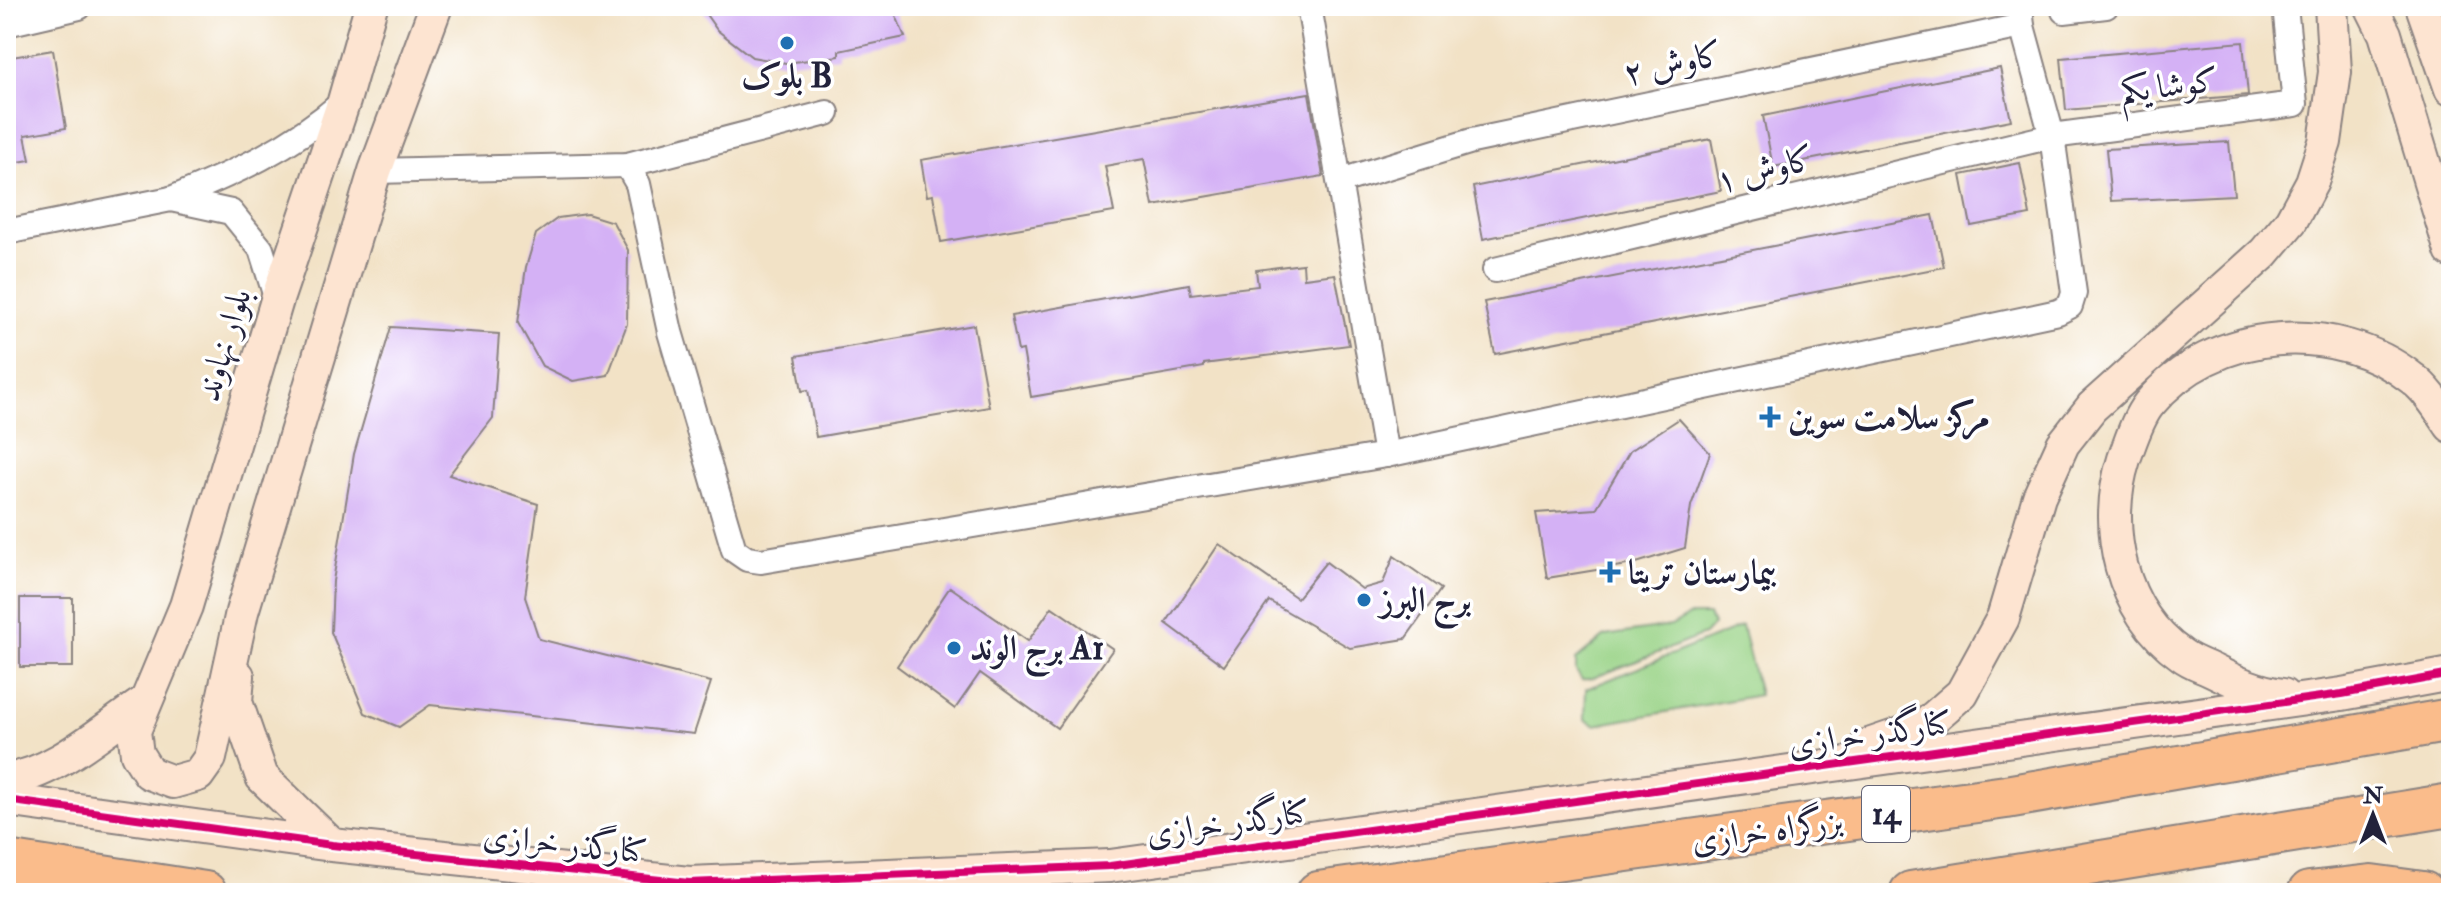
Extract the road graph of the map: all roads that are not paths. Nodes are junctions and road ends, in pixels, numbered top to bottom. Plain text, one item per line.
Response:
1 (371, 6) edge
2 (436, 6) edge
3 (1309, 6) edge
4 (2106, 6) edge
5 (2285, 6) edge
6 (2331, 6) edge
7 (2371, 6) edge
8 (2422, 6) edge
9 (79, 7) edge
10 (2064, 11) dead end
11 (2021, 16) edge
12 (6, 24) edge
13 (2451, 89) edge
14 (344, 101) junction
15 (827, 113) dead end
16 (2052, 136) junction
17 (627, 165) junction
18 (375, 171) junction
19 (1341, 181) junction
20 (171, 199) junction
21 (6, 232) edge
22 (2451, 251) edge
23 (1495, 270) dead end
24 (277, 300) junction
25 (2451, 426) edge
26 (1386, 455) junction
27 (242, 612) junction
28 (2451, 674) edge
29 (2342, 694) junction
30 (143, 703) junction
31 (2451, 720) edge
32 (1786, 772) junction
33 (6, 780) edge
34 (6, 800) edge
35 (2451, 805) edge
36 (332, 845) junction
37 (6, 862) edge
38 (205, 893) edge
39 (1318, 893) edge
40 (1911, 893) edge
41 (2309, 893) edge
42 (2423, 893) edge

1 - 14 street, بلوار نهاوند
2 - 18 street
3 - 19 street
4 - 10 street
5 - 16 street, کوشا یکم
6 - 32 street
7 - 22 street
8 - 13 street
9 - 12 street
11 - 16 street
11 - 19 street, کاوش ۲
14 - 20 street
14 - 24 street, بلوار نهاوند
15 - 17 street
16 - 23 street, کاوش ۱
16 - 26 street
17 - 18 street
17 - 26 street
18 - 27 street
19 - 26 street
20 - 21 street
20 - 24 street
24 - 30 street, بلوار نهاوند
25 - 29 street
27 - 30 street
27 - 36 street
28 - 29 street, کنارگذر خرازی
29 - 32 street, کنارگذر خرازی
30 - 33 street
31 - 39 highway, بزرگراه خرازی / 14
32 - 36 street, کنارگذر خرازی
34 - 36 street, کنارگذر خرازی
35 - 40 highway, 14
37 - 38 highway
41 - 42 highway

